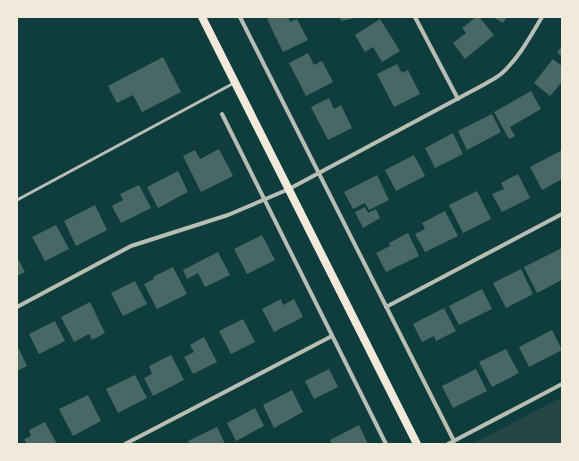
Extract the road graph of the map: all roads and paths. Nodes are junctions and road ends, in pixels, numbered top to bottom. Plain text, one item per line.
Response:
1 (202, 17) edge
2 (240, 17) edge
3 (415, 17) edge
4 (542, 17) edge
5 (235, 83) junction
6 (458, 99) junction
7 (222, 114) dead end
8 (319, 173) junction
9 (289, 189) junction
10 (264, 199) junction
11 (17, 200) edge
12 (562, 214) edge
13 (17, 307) edge
14 (386, 307) junction
15 (332, 336) junction
16 (562, 384) edge
17 (454, 441) junction
18 (125, 444) edge
19 (386, 444) edge
20 (417, 444) edge
21 (448, 444) edge

1 - 5 main road
2 - 8 street
3 - 6 street
4 - 6 street
5 - 9 main road
5 - 11 lane
6 - 8 street
7 - 10 street
8 - 9 street
8 - 14 street
9 - 10 street
9 - 20 main road
10 - 13 street
10 - 15 street
12 - 14 street
14 - 17 street
15 - 18 street
15 - 19 street
16 - 17 street
17 - 21 street

